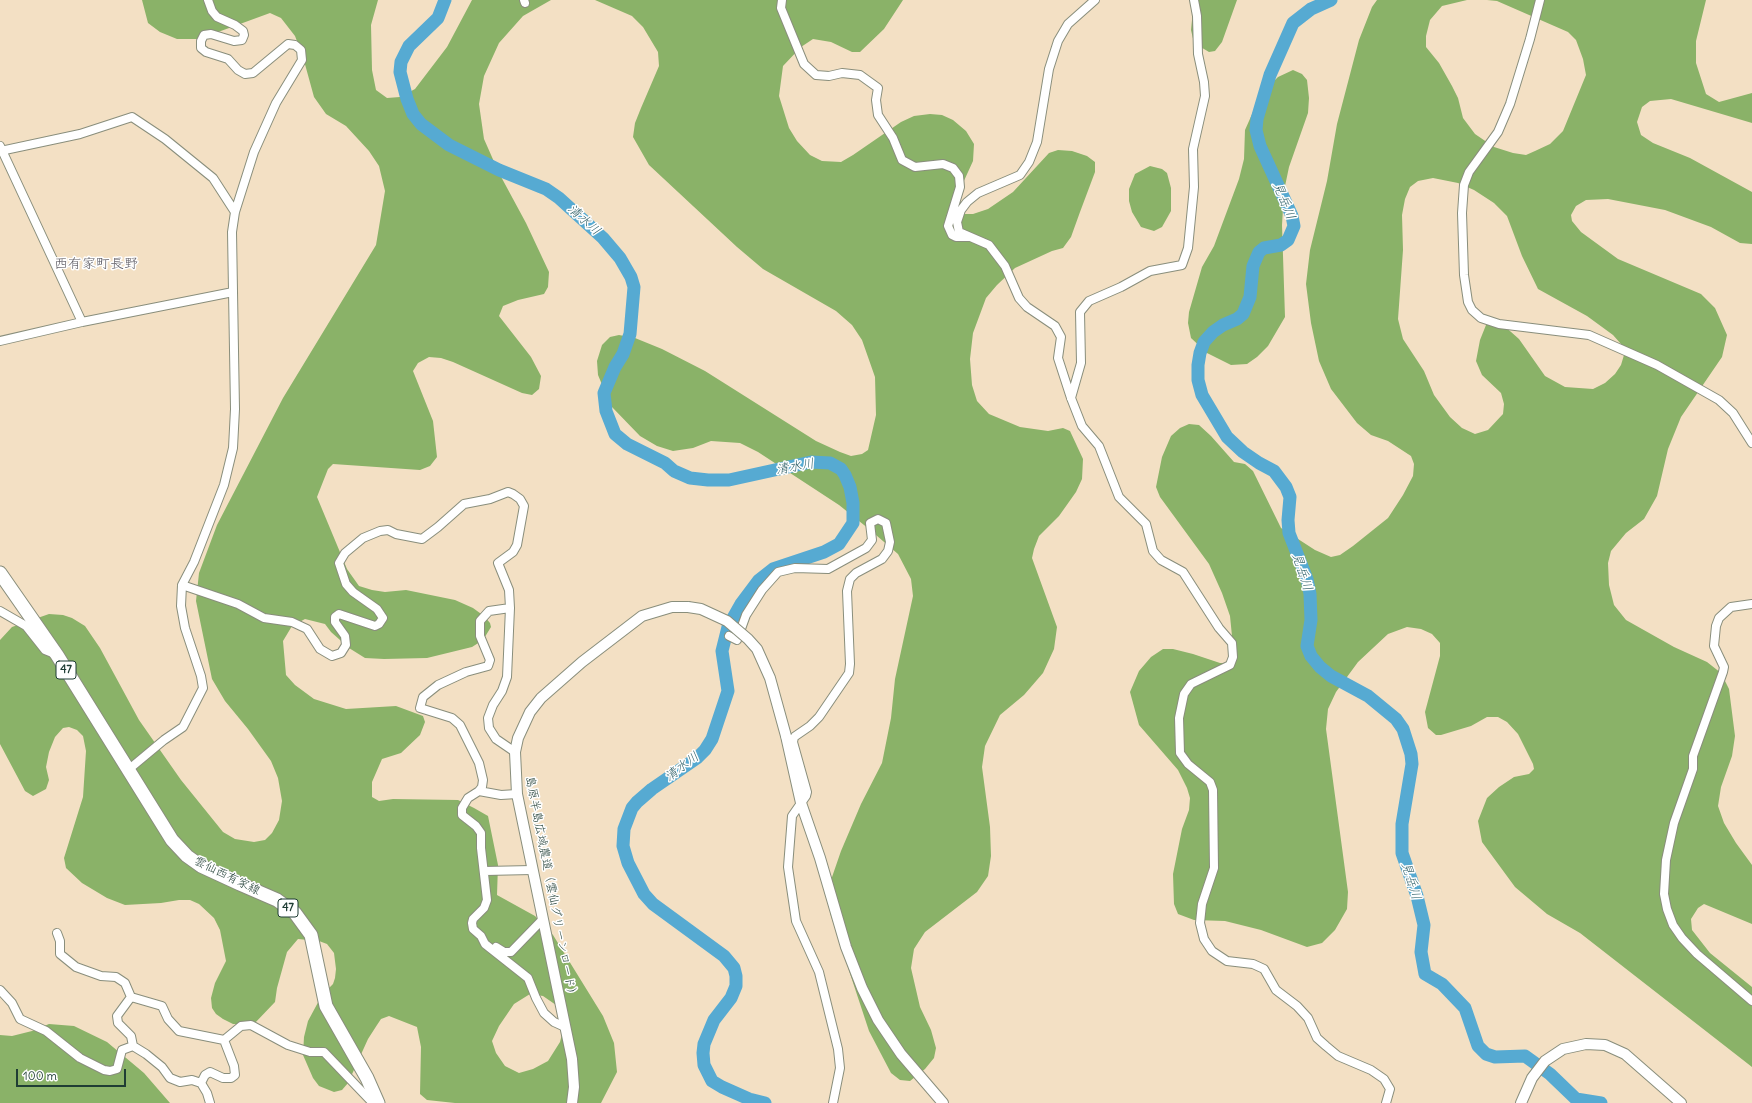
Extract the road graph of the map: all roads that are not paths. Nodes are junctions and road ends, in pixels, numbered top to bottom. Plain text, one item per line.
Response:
1 (208, 0) edge
2 (782, 0) edge
3 (1094, 0) edge
4 (1194, 0) edge
5 (1540, 0) edge
6 (1, 149) edge
7 (235, 212) junction
8 (971, 237) junction
9 (233, 292) junction
10 (82, 322) junction
11 (0, 342) edge
12 (1071, 398) junction
13 (1752, 443) edge
14 (0, 573) edge
15 (182, 585) junction
16 (1752, 604) edge
17 (510, 608) junction
18 (0, 611) edge
19 (729, 636) dead end
20 (57, 655) junction
21 (515, 752) junction
22 (128, 770) junction
23 (479, 791) junction
24 (517, 794) junction
25 (801, 803) junction
26 (532, 870) junction
27 (485, 871) junction
28 (543, 919) junction
29 (57, 933) dead end
30 (481, 936) junction
31 (0, 990) edge
32 (131, 997) junction
33 (1752, 1001) edge
34 (566, 1027) junction
35 (224, 1040) junction
36 (133, 1046) junction
37 (201, 1083) junction
38 (210, 1103) edge
39 (377, 1103) edge
40 (572, 1103) edge
41 (833, 1103) edge
42 (943, 1103) edge
43 (1386, 1103) edge
44 (1521, 1103) edge
45 (1681, 1103) edge

1 - 7 street
2 - 8 street
3 - 8 street
4 - 12 street
5 - 13 street
6 - 7 street
6 - 10 street
7 - 9 street
8 - 12 street
9 - 10 street
9 - 15 street
10 - 11 street
12 - 43 street
14 - 20 main road, 雲仙西有家線 / 47
15 - 17 street
15 - 22 street
16 - 33 street
17 - 21 street
17 - 23 street
18 - 20 street
19 - 25 street
20 - 22 main road, 雲仙西有家線 / 47
21 - 24 street, 島原半島広域農道（雲仙グリーンロード）
21 - 25 street, 島原半島広域農道（雲仙グリーンロード）, bridge
22 - 39 main road, 雲仙西有家線 / 47
23 - 24 street
23 - 27 street
24 - 26 street, 島原半島広域農道（雲仙グリーンロード）
25 - 41 street
25 - 42 street, 島原半島広域農道（雲仙グリーンロード）
26 - 27 street
26 - 28 street, 島原半島広域農道（雲仙グリーンロード）
27 - 30 street
28 - 30 street
28 - 34 street, 島原半島広域農道（雲仙グリーンロード）
29 - 32 street
30 - 34 street
31 - 36 street
32 - 35 street
32 - 36 street
34 - 40 street, 島原半島広域農道（雲仙グリーンロード）
35 - 37 street
35 - 39 street
36 - 37 street
37 - 38 street
44 - 45 street

